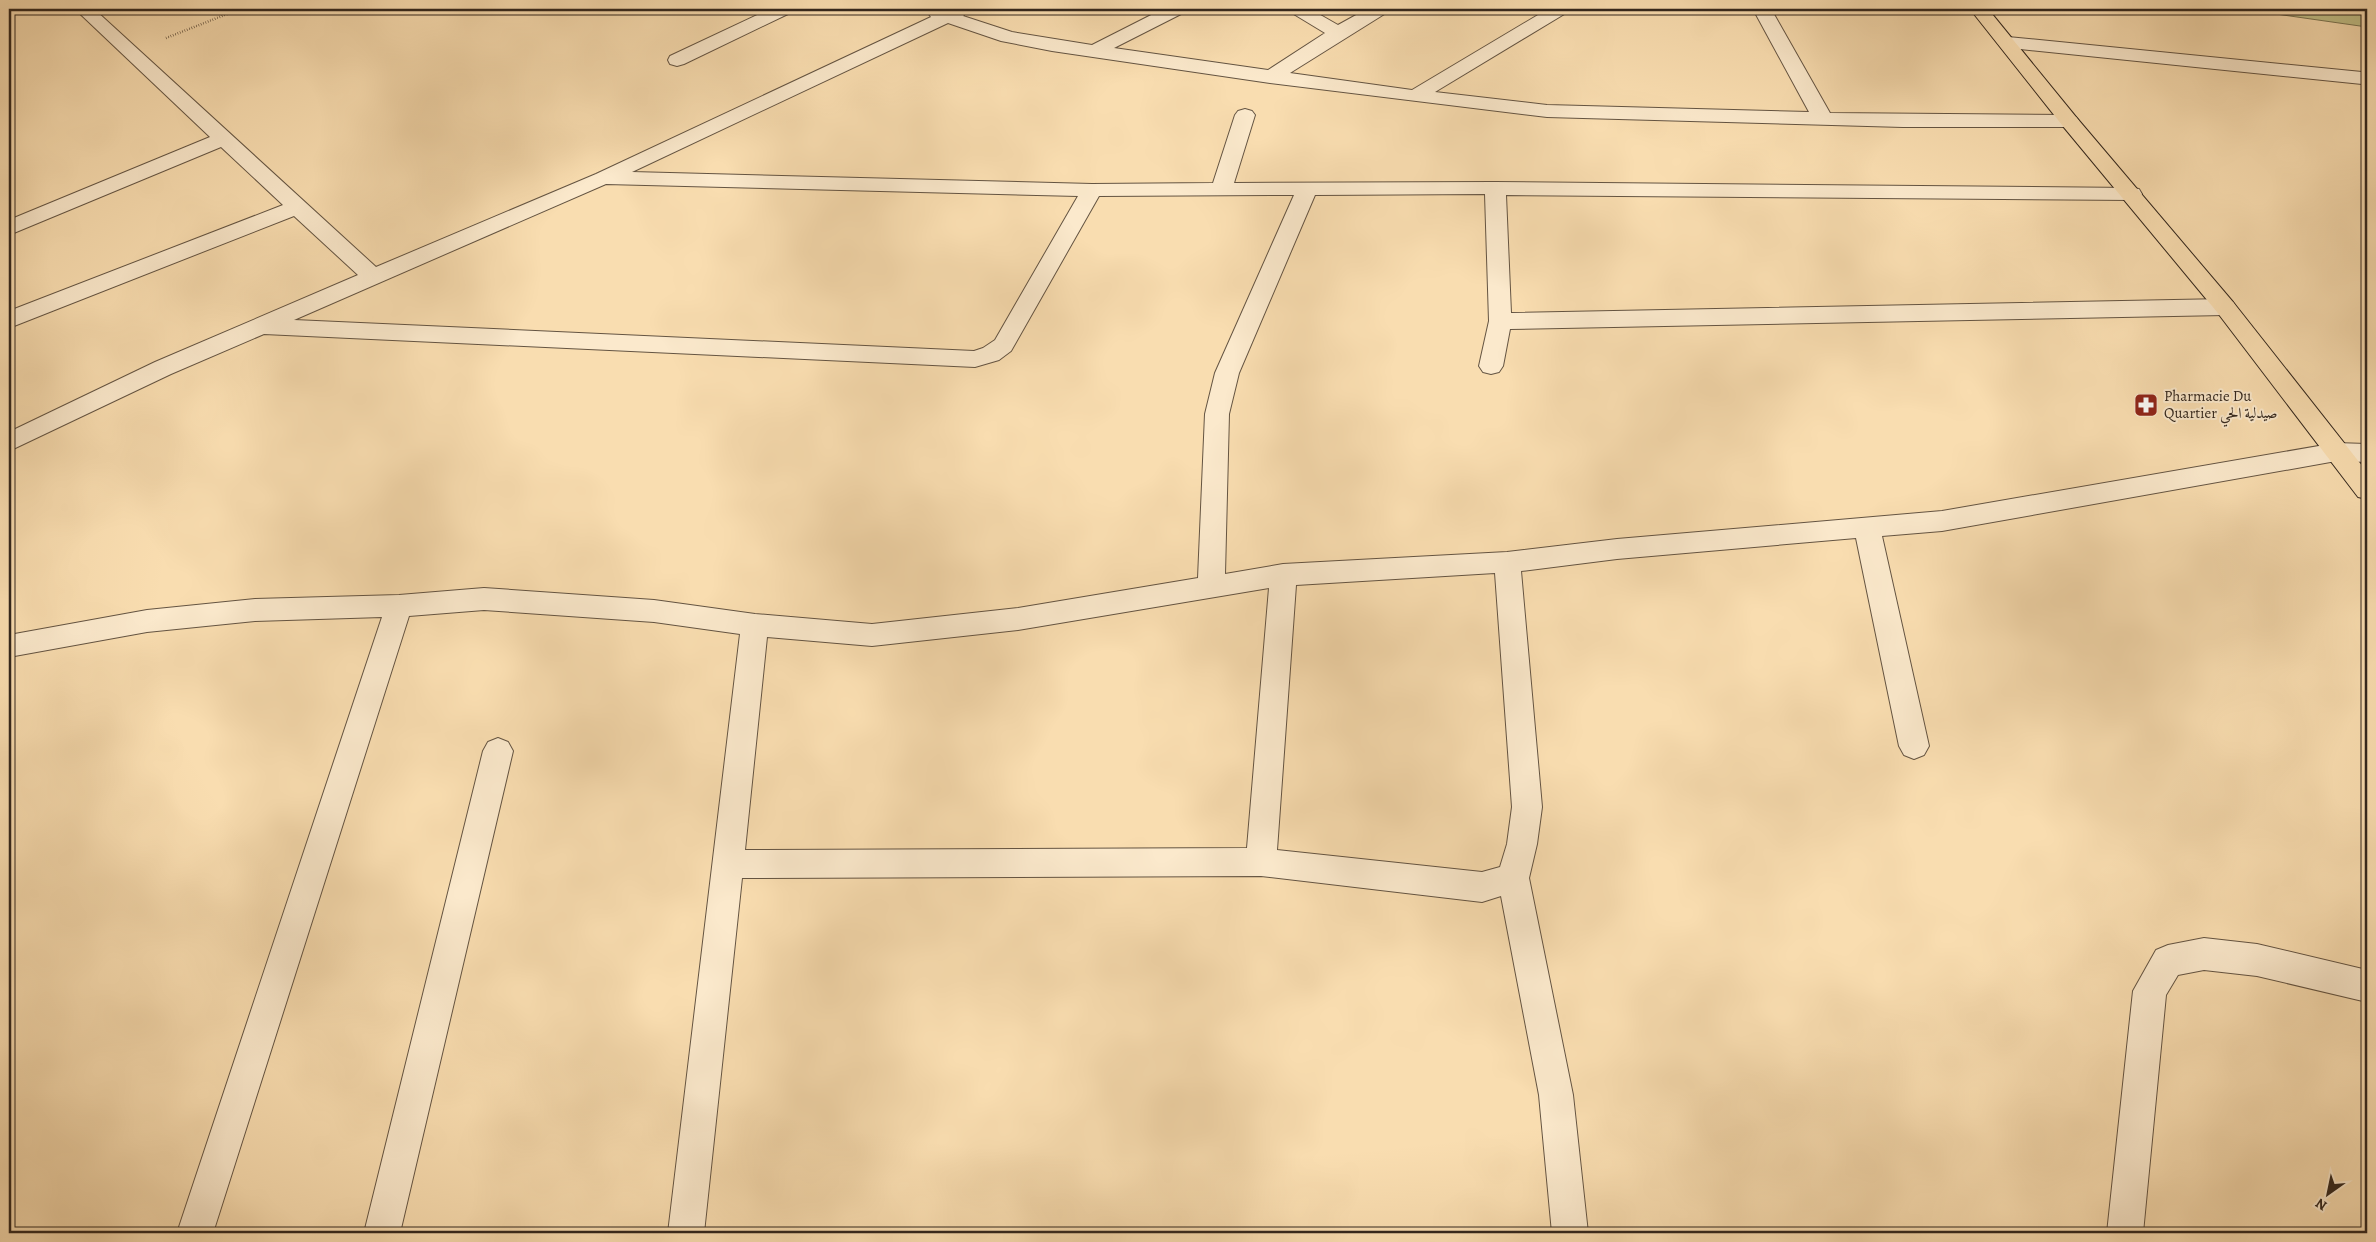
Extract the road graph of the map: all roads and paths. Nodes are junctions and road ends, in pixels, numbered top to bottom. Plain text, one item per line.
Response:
1 (84, 9) edge
2 (240, 9) edge
3 (784, 9) edge
4 (1177, 9) edge
5 (1298, 9) edge
6 (1380, 9) edge
7 (1560, 9) edge
8 (1762, 9) edge
9 (1979, 9) edge
10 (945, 11) edge
11 (1338, 33) junction
12 (2008, 43) junction
13 (131, 52) junction
14 (1094, 52) junction
15 (677, 60) dead end
16 (1270, 77) junction
17 (2366, 81) edge
18 (1415, 96) junction
19 (1245, 115) dead end
20 (1824, 119) junction
21 (2068, 121) junction
22 (224, 138) junction
23 (603, 178) junction
24 (1495, 188) junction
25 (1222, 189) junction
26 (1092, 190) junction
27 (1307, 190) junction
28 (2132, 194) junction
29 (297, 207) junction
30 (9, 228) edge
31 (373, 277) junction
32 (2225, 307) junction
33 (9, 320) edge
34 (1500, 321) junction
35 (260, 326) junction
36 (1491, 366) dead end
37 (9, 442) edge
38 (2336, 452) junction
39 (2367, 453) edge
40 (2367, 490) edge
41 (1867, 528) junction
42 (1507, 562) junction
43 (1282, 575) junction
44 (1211, 586) junction
45 (399, 606) junction
46 (755, 625) junction
47 (9, 646) edge
48 (1914, 746) dead end
49 (498, 751) dead end
50 (1261, 862) junction
51 (729, 864) junction
52 (1513, 878) junction
53 (2367, 986) edge
54 (195, 1233) edge
55 (382, 1233) edge
56 (686, 1233) edge
57 (1570, 1233) edge
58 (2125, 1233) edge

1 - 13 street
2 - 13 path
3 - 15 street
4 - 14 street
5 - 11 street
6 - 11 street
7 - 18 street
8 - 20 street
9 - 12 main road
10 - 14 street
10 - 23 street
11 - 16 street
12 - 17 street
12 - 21 main road
13 - 22 street
14 - 16 street
16 - 18 street
18 - 20 street
19 - 25 street
20 - 21 street
21 - 28 main road
22 - 29 street
22 - 30 street
23 - 26 street
23 - 31 street
24 - 27 street
24 - 28 street
24 - 34 street
25 - 26 street
25 - 27 street
26 - 35 street
27 - 44 street
28 - 32 main road
29 - 31 street
29 - 33 street
31 - 35 street
32 - 34 street
32 - 38 main road
34 - 36 street
35 - 37 street
38 - 39 street
38 - 40 main road
38 - 41 street
41 - 42 street
41 - 48 street
42 - 43 street
42 - 52 street
43 - 44 street
43 - 50 street
44 - 46 street
45 - 46 street
45 - 47 street
45 - 54 street
46 - 51 street
49 - 55 street
50 - 51 street
50 - 52 street
51 - 56 street
52 - 57 street
53 - 58 street

